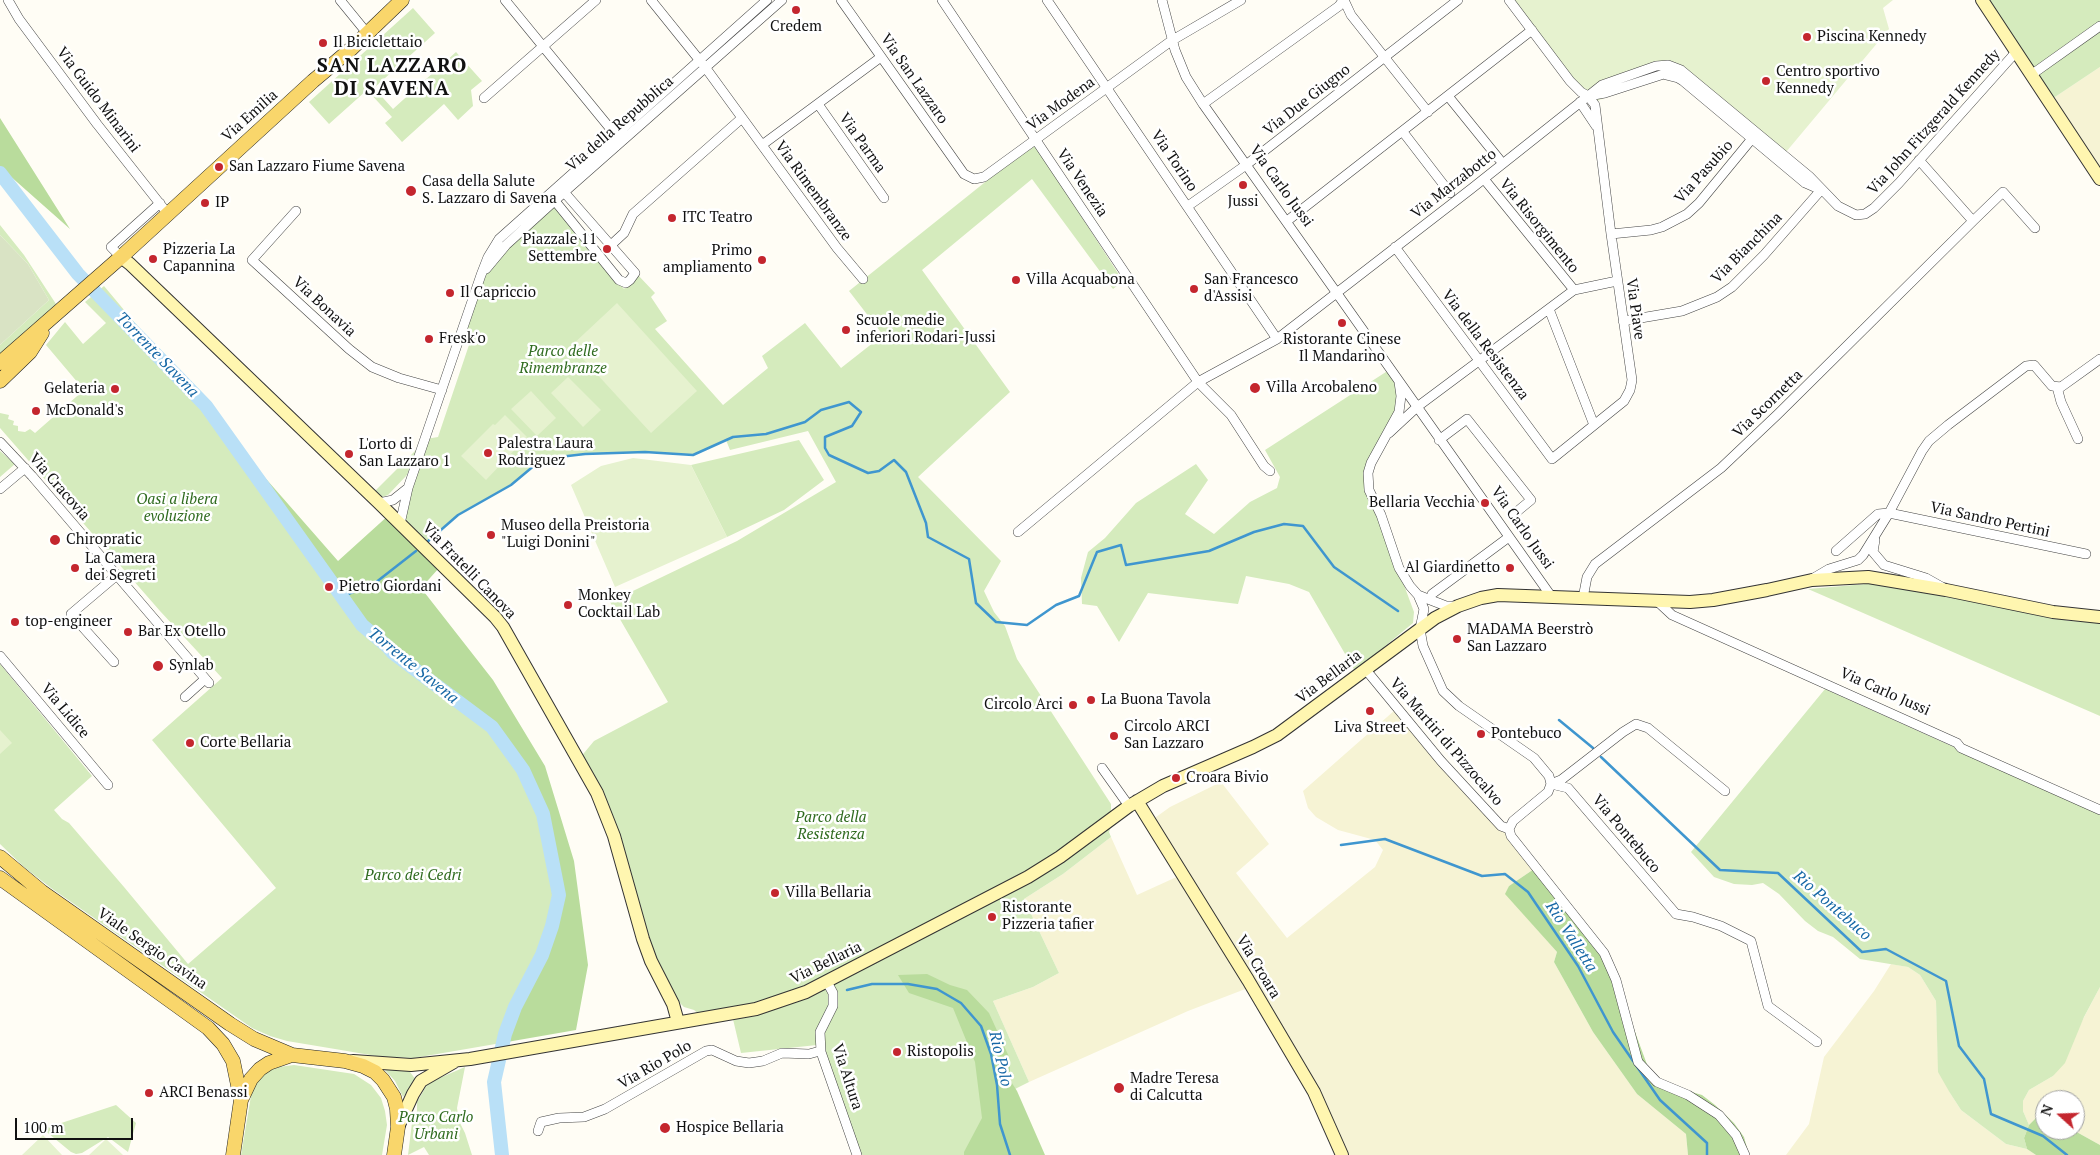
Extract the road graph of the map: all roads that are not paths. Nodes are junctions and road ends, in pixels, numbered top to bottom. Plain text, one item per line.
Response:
1 (8, 0) edge
2 (340, 0) edge
3 (402, 0) edge
4 (504, 0) edge
5 (596, 0) edge
6 (650, 0) edge
7 (767, 0) edge
8 (782, 0) edge
9 (841, 0) edge
10 (942, 0) edge
11 (1047, 0) edge
12 (1162, 0) edge
13 (1240, 0) edge
14 (1343, 0) edge
15 (1458, 0) edge
16 (1510, 0) edge
17 (1982, 0) edge
18 (2100, 26) edge
19 (1532, 30) junction
20 (368, 33) junction
21 (1171, 41) junction
22 (543, 47) junction
23 (2016, 52) junction
24 (1384, 56) junction
25 (881, 57) junction
26 (702, 63) junction
27 (1681, 70) junction
28 (1661, 75) junction
29 (2031, 75) junction
30 (1106, 87) junction
31 (1448, 96) junction
32 (1588, 96) junction
33 (484, 98) dead end
34 (1580, 102) junction
35 (818, 104) junction
36 (1203, 104) junction
37 (1428, 112) junction
38 (742, 118) junction
39 (1597, 128) junction
40 (1403, 132) junction
41 (615, 134) junction
42 (1754, 136) junction
43 (1036, 140) junction
44 (622, 142) junction
45 (762, 146) junction
46 (1498, 159) dead end
47 (1919, 160) junction
48 (1246, 165) junction
49 (964, 174) joint
50 (1484, 179) junction
51 (2100, 179) edge
52 (1821, 190) junction
53 (1450, 193) dead end
54 (559, 194) junction
55 (884, 198) dead end
56 (1188, 206) junction
57 (164, 208) junction
58 (296, 211) dead end
59 (1287, 221) junction
60 (1973, 221) junction
61 (2035, 228) dead end
62 (1611, 234) junction
63 (611, 245) junction
64 (1395, 247) junction
65 (116, 252) junction
66 (863, 279) dead end
67 (1617, 281) junction
68 (1574, 290) junction
69 (1337, 294) junction
70 (1549, 309) junction
71 (1623, 321) junction
72 (49, 322) junction
73 (1277, 339) junction
74 (2100, 359) edge
75 (1480, 361) junction
76 (0, 363) edge
77 (1398, 379) junction
78 (0, 381) edge
79 (1198, 382) junction
80 (2057, 387) junction
81 (442, 390) junction
82 (1417, 407) junction
83 (1594, 425) junction
84 (1389, 433) junction
85 (2078, 439) dead end
86 (1439, 440) junction
87 (0, 442) edge
88 (1552, 459) joint
89 (25, 468) junction
90 (1270, 471) dead end
91 (0, 489) edge
92 (407, 493) junction
93 (380, 503) junction
94 (1889, 513) junction
95 (390, 514) junction
96 (1514, 514) dead end
97 (400, 524) junction
98 (1018, 532) dead end
99 (1509, 537) junction
100 (1875, 538) junction
101 (1836, 551) dead end
102 (2086, 554) dead end
103 (117, 575) junction
104 (1812, 580) junction
105 (1946, 590) junction
106 (1418, 594) junction
107 (1432, 594) dead end
108 (1551, 596) junction
109 (1583, 598) junction
110 (1658, 602) junction
111 (1458, 606) junction
112 (2100, 610) edge
113 (2087, 616) junction
114 (2100, 617) edge
115 (1420, 628) junction
116 (0, 656) edge
117 (114, 662) dead end
118 (1366, 670) junction
119 (184, 697) dead end
120 (1102, 768) dead end
121 (1551, 784) junction
122 (108, 785) dead end
123 (1726, 792) dead end
124 (1133, 803) junction
125 (2100, 810) edge
126 (1509, 829) junction
127 (0, 857) edge
128 (0, 878) edge
129 (827, 982) junction
130 (678, 1022) junction
131 (1817, 1042) dead end
132 (820, 1051) junction
133 (292, 1055) junction
134 (464, 1060) junction
135 (345, 1061) junction
136 (241, 1100) junction
137 (398, 1127) junction
138 (538, 1131) dead end
139 (232, 1155) edge
140 (394, 1155) edge
141 (857, 1155) edge
142 (1342, 1155) edge
143 (1745, 1155) edge

1 - 57 street, Via Guido Minarini
2 - 20 street
3 - 20 main road, Via Emilia
4 - 22 street
5 - 22 street
6 - 26 street, Via Rimembranze
7 - 26 street, Via della Repubblica
8 - 26 street, Via della Repubblica
9 - 25 street, Via San Lazzaro
10 - 43 street, Via Venezia
11 - 30 street, Via Torino
12 - 21 street, Via Carlo Jussi
13 - 21 street, Via Modena
14 - 24 street
14 - 36 street
15 - 24 street, Via Due Giugno
16 - 19 street
17 - 23 street
18 - 29 street
19 - 31 street
19 - 32 street
20 - 57 main road, Via Emilia
21 - 30 street, Via Modena
21 - 36 street, Via Carlo Jussi
22 - 33 street
22 - 41 street
23 - 29 street
23 - 47 street, Via John Fitzgerald Kennedy
24 - 37 street
24 - 48 street, Via Due Giugno
25 - 35 street
25 - 49 street, Via San Lazzaro
26 - 38 street, Via Rimembranze
26 - 41 street, Via della Repubblica
26 - 44 street, Via della Repubblica
27 - 28 street
27 - 32 street
27 - 42 street, Via John Fitzgerald Kennedy
28 - 32 street
28 - 42 street, Via John Fitzgerald Kennedy
29 - 51 street
30 - 43 street, Via Modena
30 - 56 street, Via Torino
31 - 37 street
31 - 46 street
32 - 34 street, Via Marzabotto
32 - 39 street, Via Piave
34 - 39 street, Via Piave
34 - 50 street, Via Marzabotto
35 - 45 street
35 - 55 street, Via Parma
36 - 48 street, Via Carlo Jussi
37 - 40 street
38 - 45 street, Via Rimembranze
38 - 63 street
39 - 62 street, Via Piave
40 - 53 street
40 - 59 street
41 - 44 street
41 - 54 street, Via della Repubblica
42 - 52 street, Via John Fitzgerald Kennedy
42 - 62 street, Via Pasubio
43 - 49 street, Via Modena
43 - 79 street, Via Venezia
44 - 54 street, Via della Repubblica
45 - 66 street, Via Rimembranze
47 - 52 street, Via John Fitzgerald Kennedy
47 - 60 street
48 - 56 street, Via Due Giugno
48 - 59 street, Via Carlo Jussi
50 - 64 street, Via Marzabotto
50 - 68 street, Via Risorgimento
52 - 71 street, Via Bianchina
54 - 63 street
54 - 63 street
54 - 81 street, Via della Repubblica
56 - 73 street, Via Torino
57 - 65 main road, Via Emilia
58 - 81 street, Via Bonavia
59 - 69 street, Via Carlo Jussi
60 - 61 street, Via Scornetta
60 - 109 street, Via Scornetta
62 - 67 street, Via Piave
64 - 69 street, Via Marzabotto
64 - 75 street, Via della Resistenza
65 - 72 main road, Via Emilia
65 - 93 street, Via Fratelli Canova
67 - 68 street
67 - 71 street, Via Piave
68 - 70 street
69 - 73 street, Via Marzabotto
69 - 77 street, Via Carlo Jussi
70 - 75 street
70 - 83 street
71 - 83 street, Via Piave
72 - 76 main road, Via Emilia
72 - 78 main road
73 - 79 street, Via Marzabotto
74 - 80 street
75 - 82 street
75 - 88 street, Via della Resistenza
77 - 82 street, Via Carlo Jussi
77 - 84 street
79 - 90 street, Via Venezia
79 - 98 street
80 - 85 street
80 - 94 street
81 - 92 street, Via della Repubblica
82 - 84 street
82 - 86 street, Via Carlo Jussi
83 - 88 street, Via Piave
84 - 106 street
86 - 96 street, Via Carlo Jussi
86 - 99 street, Via Carlo Jussi
87 - 89 street, Via Cracovia
89 - 91 street
89 - 103 street, Via Cracovia
92 - 93 street
92 - 95 street, Via della Repubblica
92 - 97 street, Via della Repubblica
93 - 95 street, Via Fratelli Canova
94 - 100 street
94 - 101 street
94 - 102 street, Via Sandro Pertini
95 - 97 street, Via Fratelli Canova
97 - 130 street, Via Fratelli Canova
99 - 107 street
99 - 108 street, Via Carlo Jussi
100 - 104 street
100 - 105 street
103 - 117 street
103 - 119 street, Via Cracovia
104 - 105 street
104 - 110 street
105 - 113 street
106 - 111 street
106 - 115 street
108 - 109 street
108 - 111 street, Via Bellaria
109 - 110 street
110 - 125 street, Via Carlo Jussi
111 - 115 street, Via Bellaria
112 - 113 street
113 - 114 street
115 - 118 street, Via Bellaria
115 - 121 street
116 - 122 street, Via Lidice
118 - 124 street, Via Bellaria
118 - 126 street, Via Martiri di Pizzocalvo
120 - 124 street
121 - 123 street, Via Martiri di Pizzocalvo
121 - 126 street, Via Martiri di Pizzocalvo
121 - 131 street, Via Pontebuco
124 - 129 street, Via Bellaria
124 - 142 street, Via Croara
126 - 143 street, Via Martiri di Pizzocalvo
127 - 133 main road, Viale Sergio Cavina
128 - 136 main road, Viale Sergio Cavina
129 - 130 street, Via Bellaria
129 - 132 street, Via Altura
130 - 134 street, Via Bellaria
132 - 138 street, Via Rio Polo
132 - 141 street, Via Altura
133 - 135 main road
133 - 136 main road
134 - 135 street
134 - 137 street
135 - 137 main road
136 - 139 main road
137 - 140 main road

